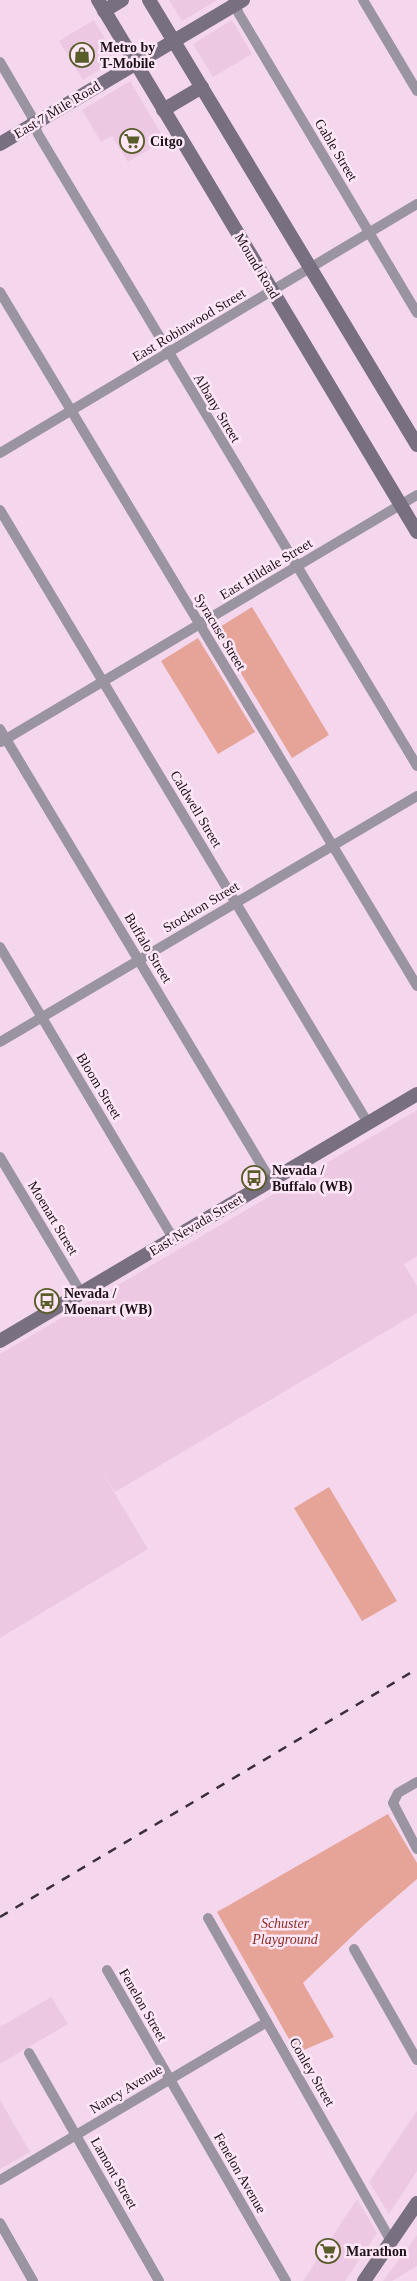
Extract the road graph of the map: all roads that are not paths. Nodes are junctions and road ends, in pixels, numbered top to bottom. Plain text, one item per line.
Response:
1 (122, 0) edge
2 (149, 0) edge
3 (363, 0) edge
4 (237, 2) edge
5 (101, 5) edge
6 (174, 40) junction
7 (0, 62) edge
8 (135, 64) junction
9 (202, 87) junction
10 (417, 91) edge
11 (163, 110) junction
12 (34, 124) junction
13 (0, 144) edge
14 (417, 204) edge
15 (369, 232) junction
16 (310, 267) junction
17 (272, 291) junction
18 (0, 292) edge
19 (417, 312) edge
20 (168, 353) junction
21 (71, 410) junction
22 (417, 445) edge
23 (0, 453) edge
24 (417, 495) edge
25 (400, 505) junction
26 (0, 510) edge
27 (417, 532) edge
28 (297, 567) junction
29 (200, 624) junction
30 (103, 682) junction
31 (0, 729) edge
32 (3, 740) edge
33 (417, 766) edge
34 (417, 796) edge
35 (333, 846) junction
36 (236, 902) junction
37 (0, 947) edge
38 (139, 960) junction
39 (417, 986) edge
40 (42, 1018) junction
41 (0, 1042) edge
42 (417, 1094) edge
43 (368, 1123) junction
44 (0, 1157) edge
45 (271, 1181) junction
46 (174, 1238) junction
47 (78, 1294) junction
48 (0, 1341) edge
49 (417, 1782) edge
50 (417, 1849) edge
51 (208, 1918) dead end
52 (354, 1949) dead end
53 (107, 1970) dead end
54 (267, 2022) junction
55 (29, 2053) dead end
56 (417, 2060) edge
57 (169, 2079) junction
58 (76, 2135) junction
59 (0, 2180) edge
60 (417, 2203) edge
61 (0, 2222) edge
62 (391, 2241) junction
63 (367, 2279) edge
64 (33, 2281) edge
65 (160, 2281) edge
66 (286, 2281) edge

1 - 5 main road
2 - 6 main road
3 - 10 street
4 - 6 main road, East 7 Mile Road
4 - 15 street, Gable Street
5 - 8 main road, Mound Road
6 - 8 main road, East 7 Mile Road
6 - 9 main road
7 - 12 street, Albany Street
8 - 11 main road, Mound Road
8 - 12 main road, East 7 Mile Road
9 - 11 main road
9 - 16 main road
11 - 17 main road, Mound Road
12 - 13 main road, East 7 Mile Road
12 - 20 street, Albany Street
14 - 15 street, East Robinwood Street
15 - 16 street, East Robinwood Street
15 - 19 street, Gable Street
16 - 17 street, East Robinwood Street
16 - 22 main road
17 - 20 street, East Robinwood Street
17 - 25 main road, Mound Road
18 - 21 street, Syracuse Street
20 - 21 street, East Robinwood Street
20 - 28 street, Albany Street
21 - 23 street, East Robinwood Street
21 - 29 street, Syracuse Street
24 - 25 street, East Hildale Street
25 - 27 main road, Mound Road
25 - 28 street, East Hildale Street
26 - 30 street, Caldwell Street
28 - 29 street, East Hildale Street
28 - 33 street, Albany Street
29 - 30 street, East Hildale Street
29 - 35 street, Syracuse Street
30 - 32 street, East Hildale Street
30 - 36 street, Caldwell Street
31 - 32 street, Buffalo Street
32 - 38 street, Buffalo Street
34 - 35 street, Stockton Street
35 - 36 street, Stockton Street
35 - 39 street, Syracuse Street
36 - 38 street, Stockton Street
36 - 43 street, Caldwell Street
37 - 40 street, Bloom Street
38 - 40 street, Stockton Street
38 - 45 street, Buffalo Street
40 - 41 street, Stockton Street
40 - 46 street, Bloom Street
42 - 43 main road, East Nevada Street
43 - 45 main road, East Nevada Street
44 - 47 street, Moenart Street
45 - 46 main road, East Nevada Street
46 - 47 main road, East Nevada Street
47 - 48 main road, East Nevada Street
49 - 50 street
51 - 54 street, Conley Street
52 - 56 street
53 - 57 street, Fenelon Street
54 - 57 street, Nancy Avenue
54 - 62 street, Conley Street
55 - 58 street, Lamont Street
57 - 58 street, Nancy Avenue
57 - 66 street, Fenelon Avenue
58 - 59 street, Nancy Avenue
58 - 65 street, Lamont Street
60 - 62 main road
61 - 64 street
62 - 63 main road

